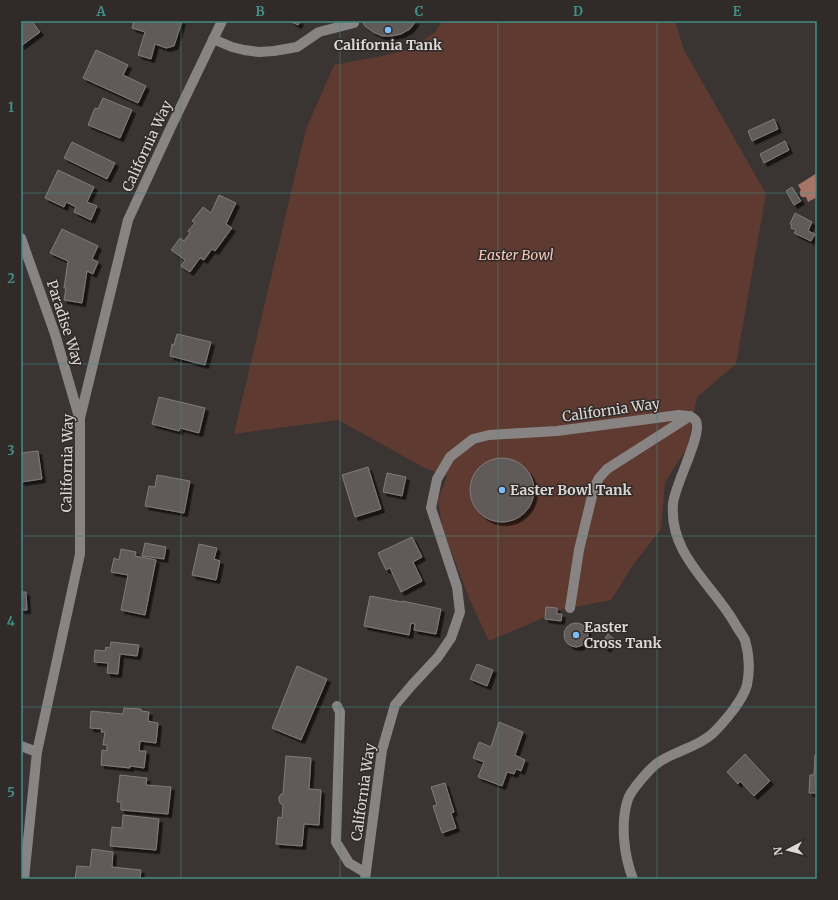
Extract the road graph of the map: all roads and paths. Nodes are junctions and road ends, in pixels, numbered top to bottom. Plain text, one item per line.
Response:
1 (222, 21) edge
2 (354, 23) dead end
3 (213, 39) junction
4 (21, 238) edge
5 (690, 416) junction
6 (80, 418) junction
7 (570, 608) dead end
8 (338, 706) dead end
9 (21, 746) edge
10 (37, 752) junction
11 (366, 876) edge
12 (24, 879) edge
13 (633, 879) edge

1 - 3 street, California Way
2 - 3 street
3 - 6 street, California Way
4 - 6 street, Paradise Way
5 - 7 street
5 - 11 street, California Way
5 - 13 street
6 - 10 street, California Way
8 - 11 street
9 - 10 street
10 - 12 street, California Way

